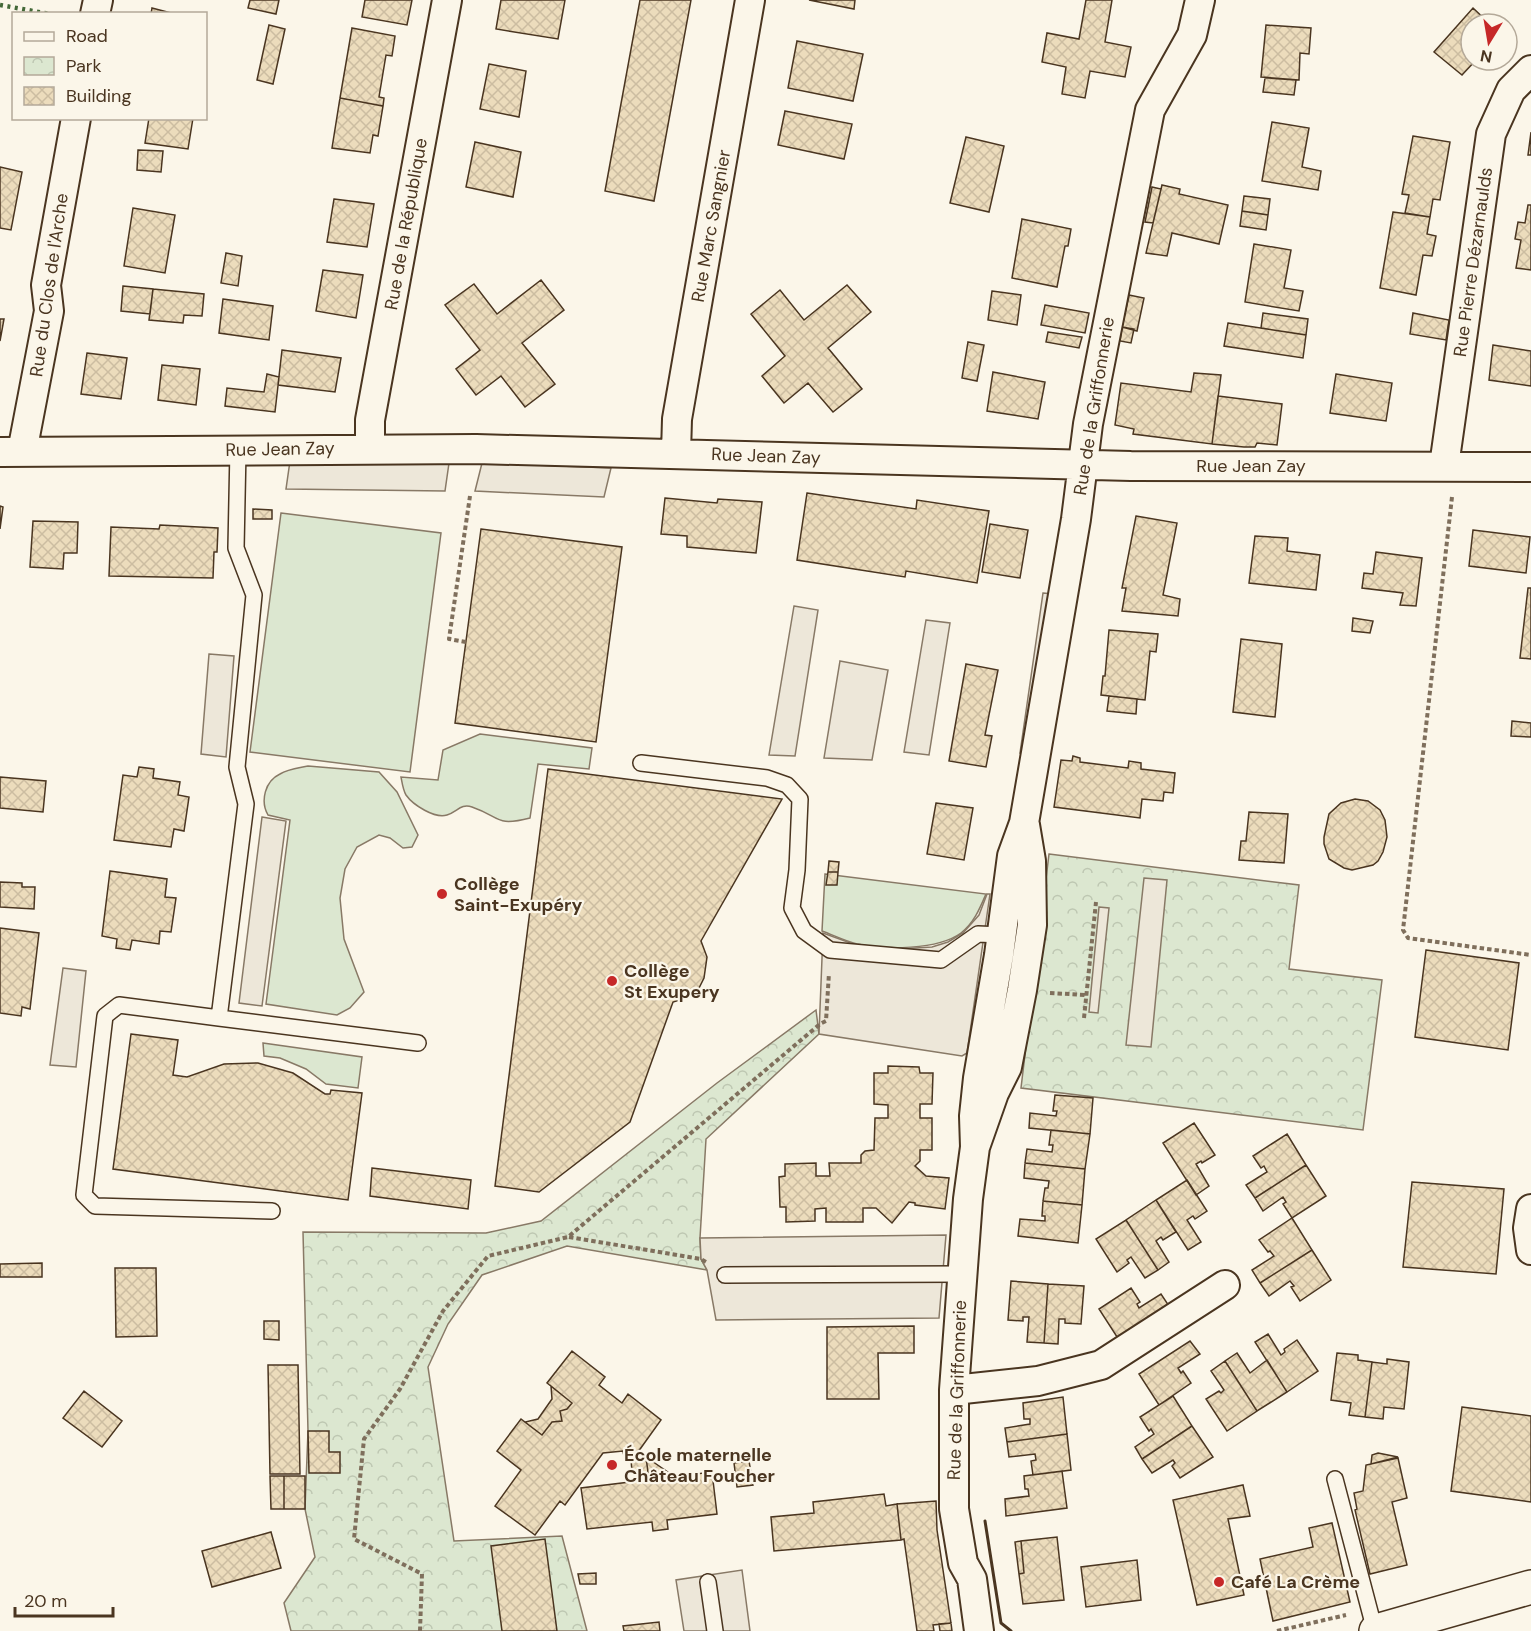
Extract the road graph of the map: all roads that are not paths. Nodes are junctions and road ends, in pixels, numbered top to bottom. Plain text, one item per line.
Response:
1 (447, 0) edge
2 (750, 0) edge
3 (1200, 0) edge
4 (1531, 70) edge
5 (76, 120) edge
6 (370, 448) junction
7 (238, 449) junction
8 (11, 452) edge
9 (676, 453) junction
10 (1084, 464) junction
11 (1444, 466) junction
12 (1531, 467) edge
13 (642, 763) dead end
14 (1024, 824) junction
15 (1001, 935) junction
16 (219, 1018) junction
17 (418, 1043) dead end
18 (975, 1147) junction
19 (1531, 1209) edge
20 (272, 1211) dead end
21 (1531, 1250) edge
22 (962, 1274) junction
23 (725, 1275) road end
24 (1225, 1285) dead end
25 (954, 1390) junction
26 (1335, 1479) dead end
27 (708, 1582) dead end
28 (1531, 1587) edge
29 (715, 1631) edge
30 (979, 1631) edge
31 (1375, 1631) edge

1 - 6 street, Rue de la République
2 - 9 street, Rue Marc Sangnier
3 - 10 street, Rue de la Griffonnerie
4 - 11 street, Rue Pierre Dézarnaulds
5 - 8 street, Rue du Clos de l'Arche
6 - 7 street, Rue Jean Zay
6 - 9 street, Rue Jean Zay
7 - 8 street, Rue Jean Zay
7 - 16 lane
9 - 10 street, Rue Jean Zay
10 - 11 street, Rue Jean Zay
10 - 14 street, Rue de la Griffonnerie
11 - 12 street, Rue Jean Zay
13 - 15 lane
14 - 15 street, Rue de la Griffonnerie
14 - 18 street, Rue de la Griffonnerie
15 - 18 street, Rue de la Griffonnerie
16 - 17 lane
16 - 20 lane
18 - 22 street, Rue de la Griffonnerie
19 - 21 street
22 - 23 lane
22 - 25 street, Rue de la Griffonnerie
24 - 25 street
25 - 30 street, Rue de la Griffonnerie
26 - 31 lane
27 - 29 lane
28 - 31 main road

